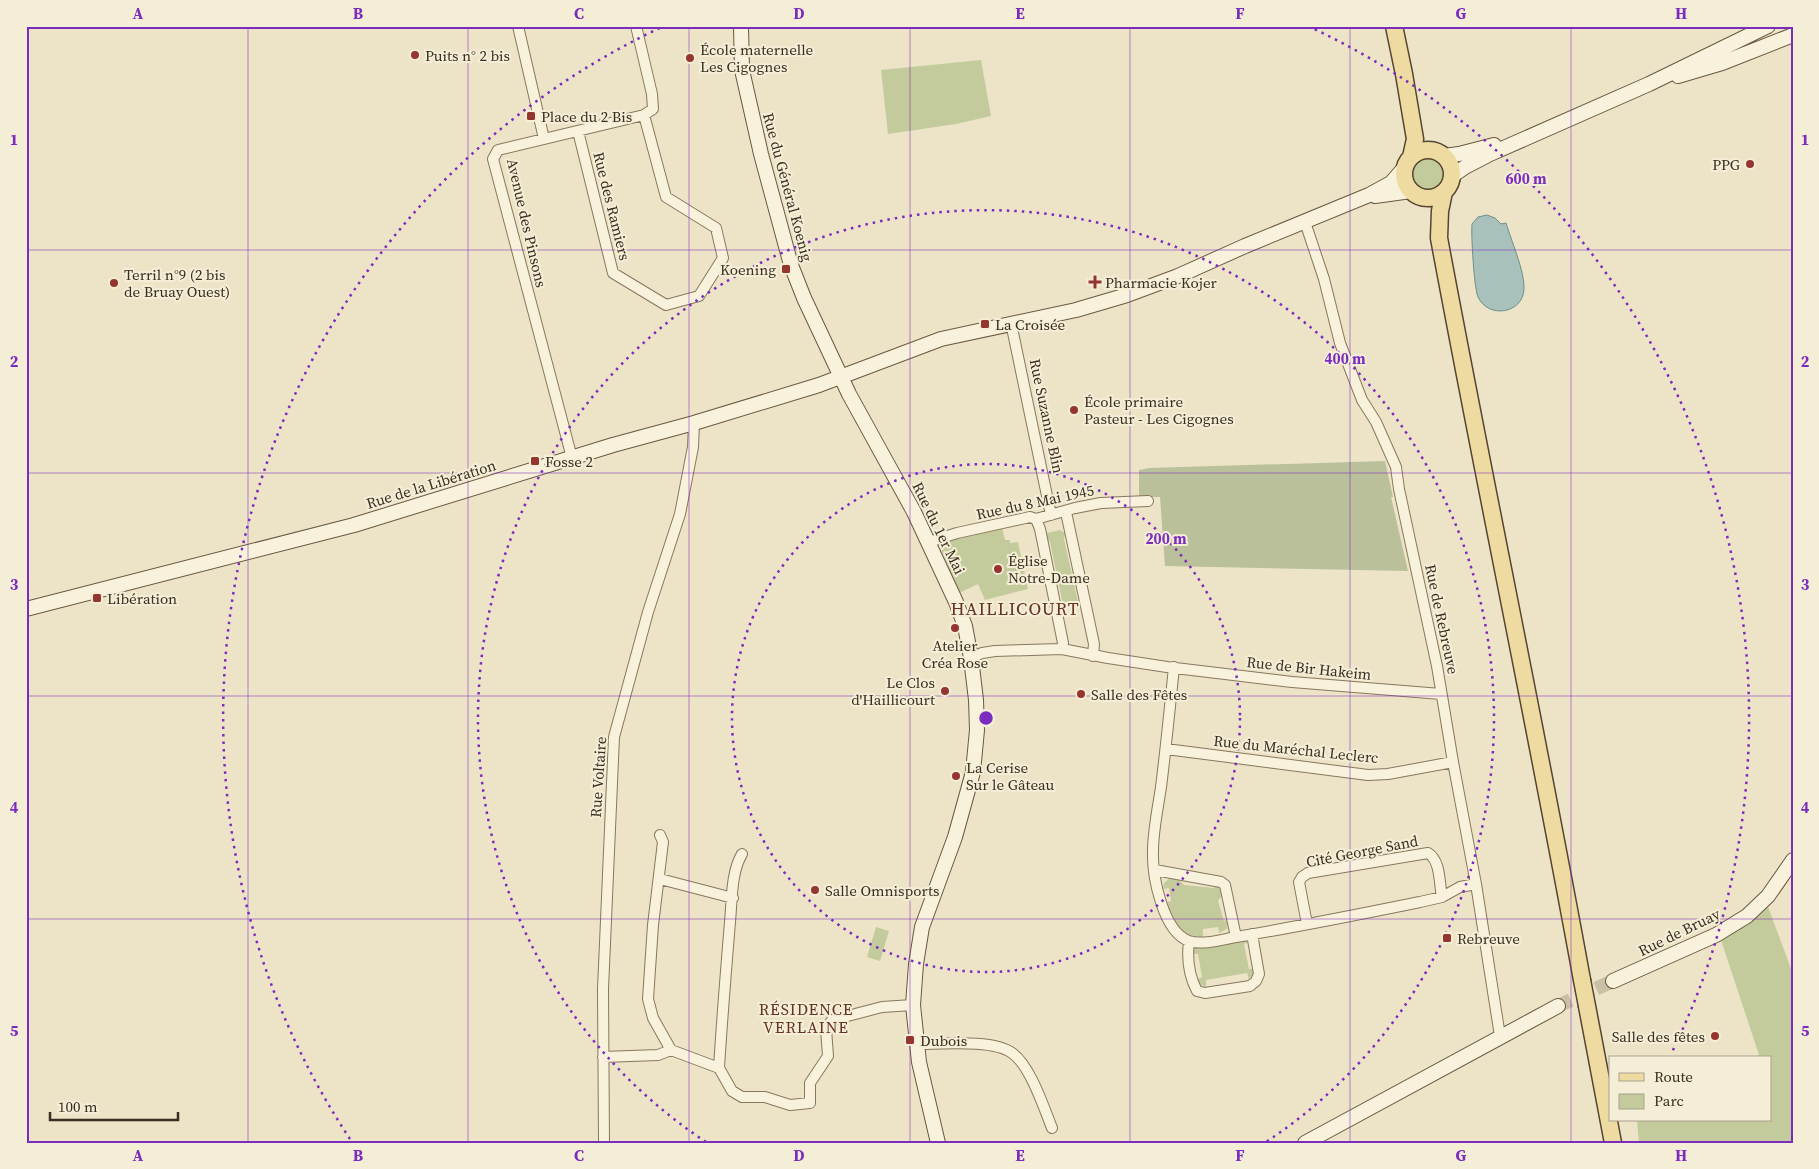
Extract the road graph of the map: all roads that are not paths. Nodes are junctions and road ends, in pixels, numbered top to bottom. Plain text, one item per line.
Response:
1 (518, 26) edge
2 (636, 26) edge
3 (741, 26) edge
4 (1394, 26) edge
5 (1403, 26) edge
6 (1768, 26) edge
7 (1793, 35) edge
8 (1649, 84) junction
9 (648, 112) junction
10 (578, 131) junction
11 (1524, 138) junction
12 (544, 139) junction
13 (1441, 154) junction
14 (1409, 161) junction
15 (1452, 176) junction
16 (1444, 192) junction
17 (1414, 194) junction
18 (1369, 195) junction
19 (1305, 222) junction
20 (1439, 238) junction
21 (1011, 323) junction
22 (841, 377) junction
23 (694, 423) junction
24 (572, 458) junction
25 (1148, 501) dead end
26 (1066, 512) junction
27 (1051, 515) junction
28 (1036, 519) junction
29 (929, 542) junction
30 (26, 608) edge
31 (1062, 649) junction
32 (1093, 656) junction
33 (971, 658) junction
34 (1174, 667) junction
35 (1442, 694) junction
36 (1166, 749) junction
37 (1453, 762) junction
38 (660, 835) dead end
39 (742, 854) dead end
40 (1793, 860) edge
41 (1155, 870) junction
42 (660, 879) junction
43 (1476, 884) junction
44 (1442, 897) junction
45 (733, 898) junction
46 (1307, 924) junction
47 (1252, 934) junction
48 (1236, 937) junction
49 (1189, 941) junction
50 (1613, 981) tunnel mouth
51 (913, 1005) junction
52 (1558, 1006) tunnel mouth
53 (1500, 1036) junction
54 (916, 1044) junction
55 (671, 1050) junction
56 (603, 1057) junction
57 (719, 1068) junction
58 (1609, 1122) edge
59 (1609, 1122) edge
60 (1052, 1128) dead end
61 (604, 1143) edge
62 (938, 1143) edge
63 (1306, 1143) edge
64 (1613, 1143) edge

1 - 12 street
2 - 9 street, Rue des Ramiers
3 - 22 main road, Rue du Général Koenig
4 - 14 main road
5 - 13 main road
6 - 8 main road
7 - 8 main road
8 - 11 main road
9 - 10 street, Avenue des Pinsons
9 - 10 street, Rue des Ramiers
10 - 12 street, Avenue des Pinsons
11 - 13 main road
11 - 15 main road
12 - 24 street, Avenue des Pinsons
13 - 14 main road
13 - 15 main road
14 - 17 main road
14 - 18 main road
15 - 16 main road
16 - 17 main road
16 - 20 main road
17 - 18 main road
17 - 20 main road
18 - 19 main road, Rue de la Libération
19 - 21 main road, Rue de la Libération
19 - 35 street, Rue de Rebreuve
20 - 58 main road, bridge
21 - 22 main road, Rue de la Libération
21 - 27 street, Rue Suzanne Blin
22 - 23 main road, Rue de la Libération
22 - 29 main road, Rue du 1er Mai
23 - 24 main road, Rue de la Libération
23 - 56 street, Rue Voltaire
24 - 30 main road, Rue de la Libération
25 - 26 street, Rue du 8 Mai 1945
26 - 27 street, Rue du 8 Mai 1945
26 - 32 street
27 - 28 street, Rue du 8 Mai 1945
28 - 29 street, Rue du 8 Mai 1945
28 - 31 street
29 - 33 main road, Rue du 1er Mai
31 - 32 street, Rue de Bir Hakeim
31 - 33 street, Rue de Bir Hakeim
32 - 34 street, Rue de Bir Hakeim
33 - 51 main road, Rue du 1er Mai
34 - 35 street, Rue de Bir Hakeim
34 - 36 street
35 - 37 street, Rue de Rebreuve
36 - 37 street, Rue du Maréchal Leclerc
36 - 41 street
37 - 43 street, Rue de Rebreuve
38 - 42 street
39 - 45 street
40 - 50 main road, Rue de Bruay
41 - 48 street
41 - 49 street
42 - 45 street
42 - 55 street
43 - 44 street
43 - 53 street, Rue de Rebreuve
44 - 46 street
44 - 46 street, Cité George Sand
45 - 57 street
46 - 47 street
47 - 48 street
47 - 49 street
48 - 49 street
51 - 54 main road, Rue du 1er Mai
51 - 57 street
52 - 53 main road
53 - 63 main road
54 - 60 street
54 - 62 main road, Rue du 1er Mai
55 - 56 street
55 - 57 street
56 - 61 street, Rue Voltaire
59 - 64 main road, bridge

